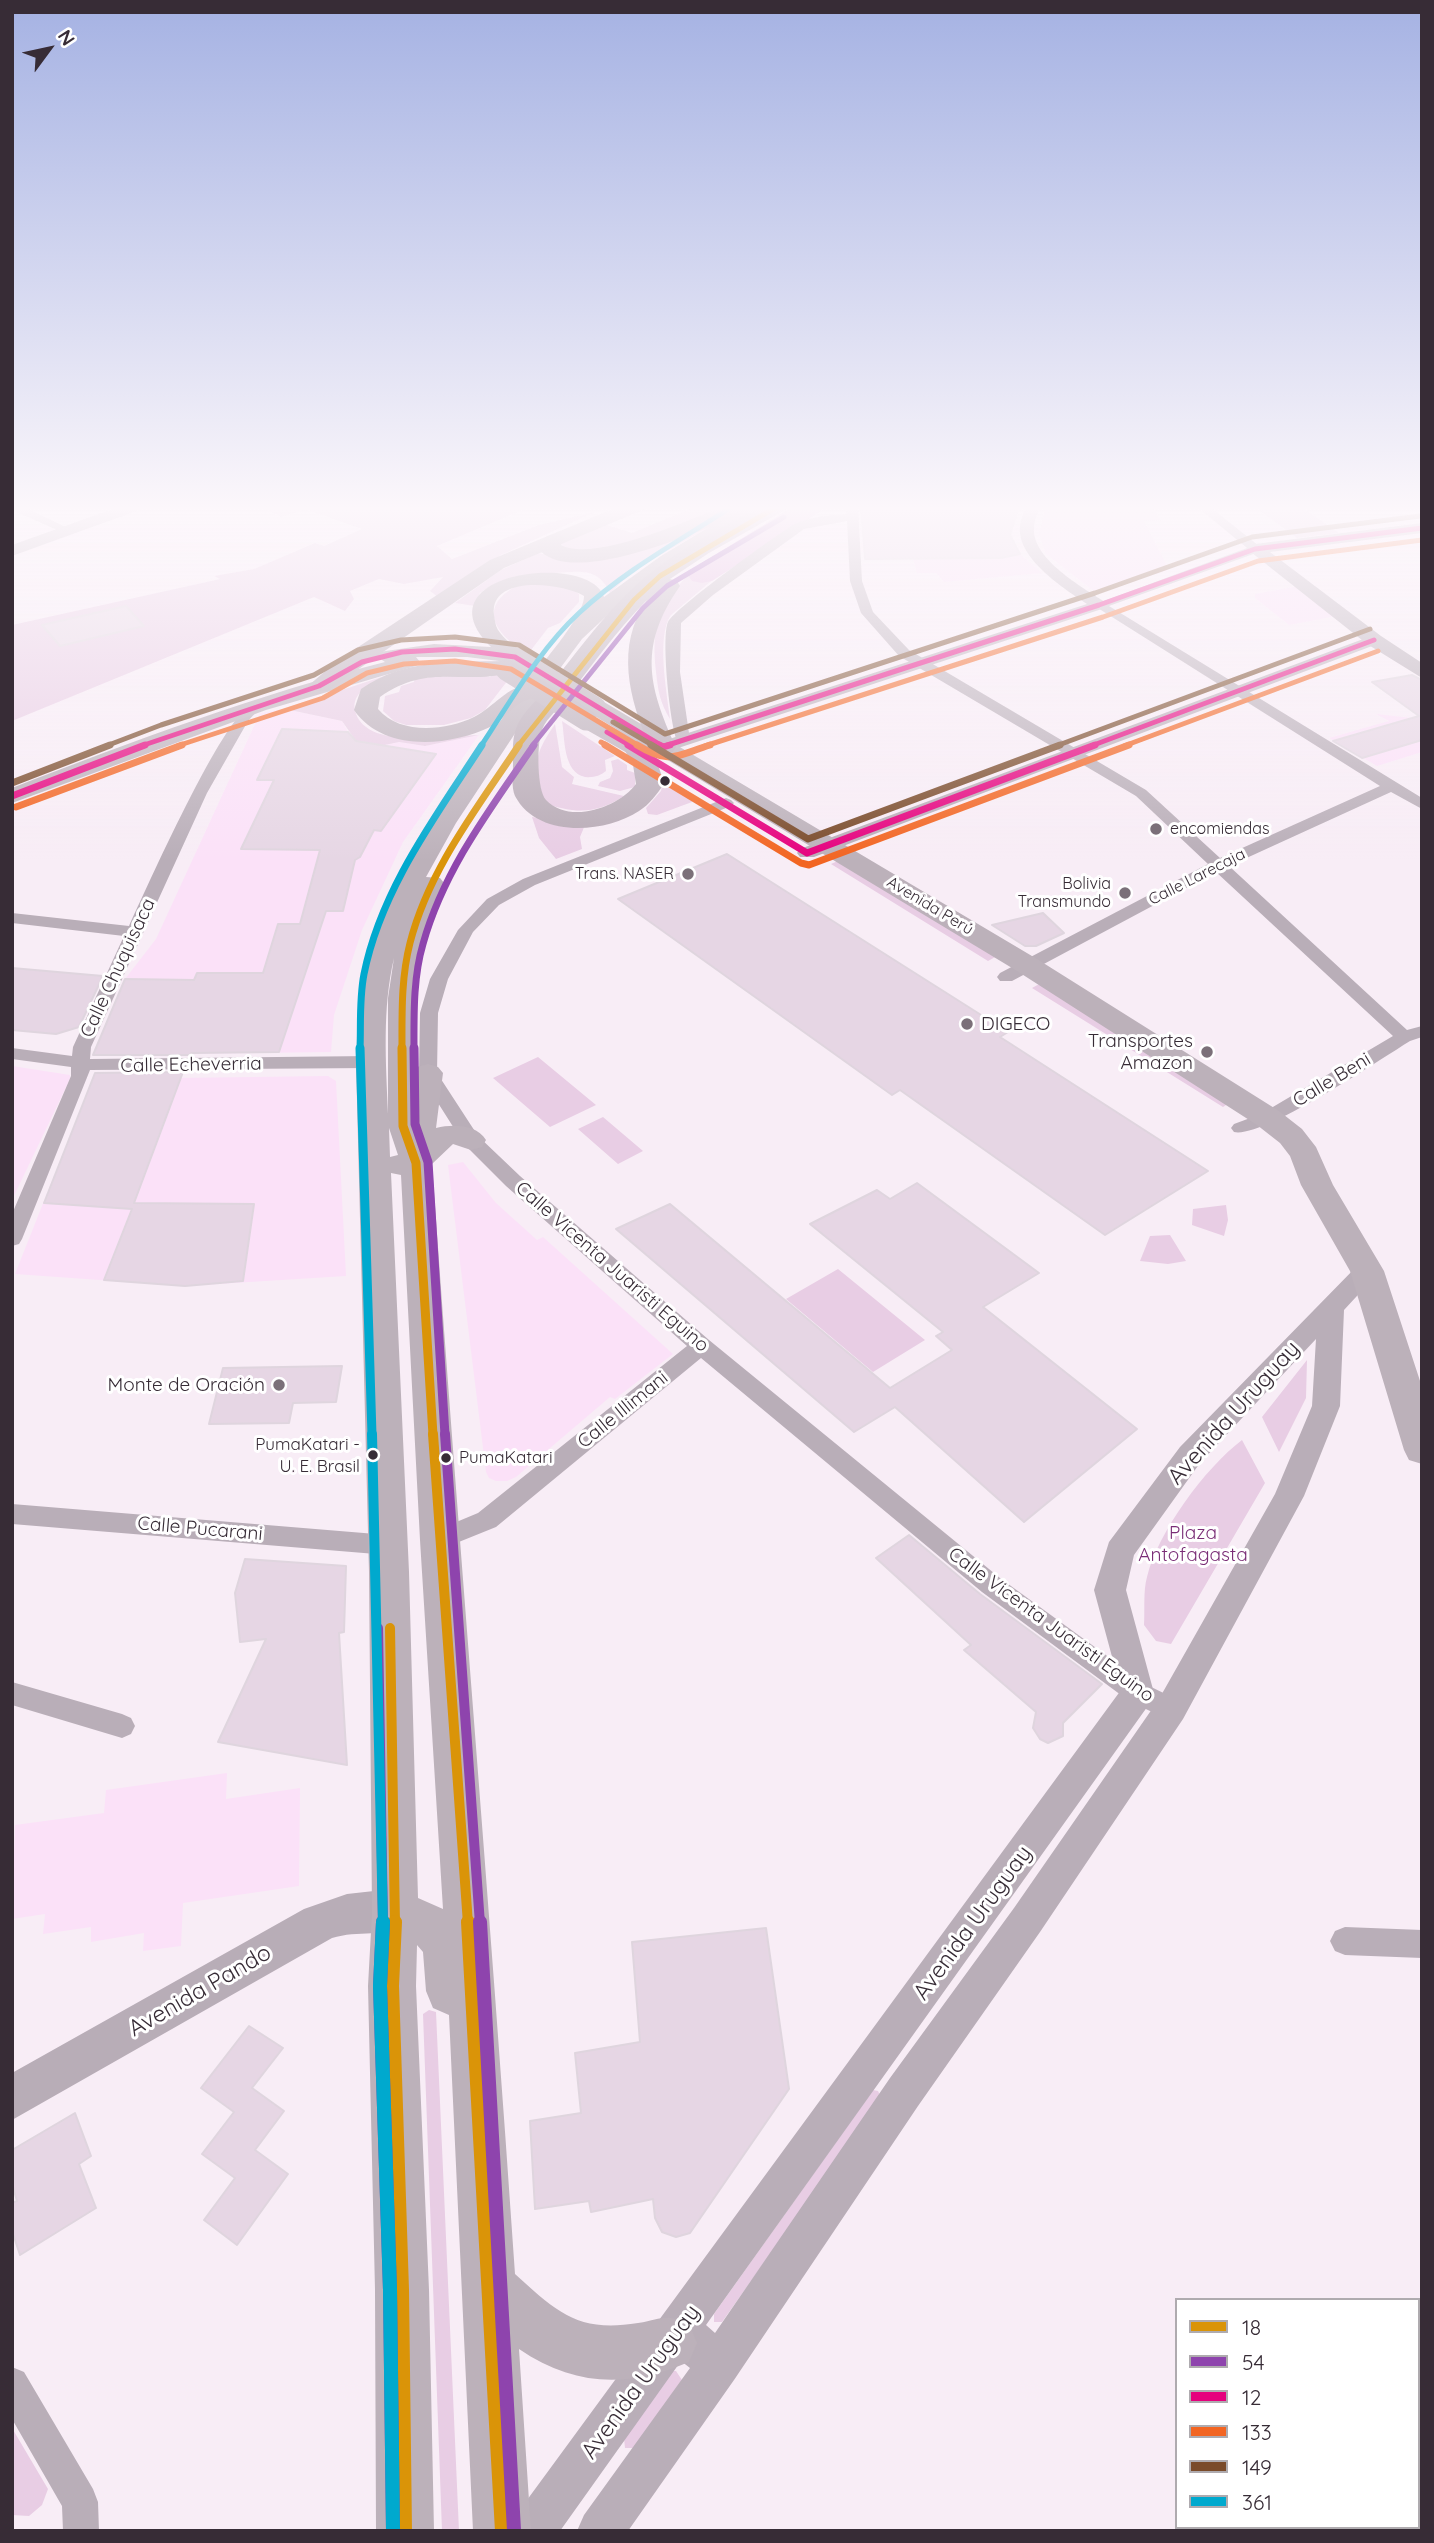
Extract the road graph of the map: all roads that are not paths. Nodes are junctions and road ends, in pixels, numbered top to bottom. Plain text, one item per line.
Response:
1 (584, 624) edge
2 (429, 625) edge
3 (485, 625) edge
4 (614, 625) edge
5 (645, 625) edge
6 (674, 625) edge
7 (878, 625) edge
8 (1038, 625) edge
9 (1131, 625) edge
10 (1354, 625) edge
11 (1374, 640) junction
12 (403, 648) junction
13 (919, 663) junction
14 (508, 665) junction
15 (1422, 672) edge
16 (319, 686) junction
17 (532, 691) junction
18 (1239, 691) junction
19 (252, 709) junction
20 (528, 731) junction
21 (661, 745) junction
22 (1073, 753) junction
23 (1392, 786) junction
24 (12, 796) edge
25 (735, 799) junction
26 (1422, 805) edge
27 (818, 849) junction
28 (1217, 865) junction
29 (12, 918) edge
30 (134, 932) junction
31 (1016, 971) junction
32 (1413, 1034) edge
33 (12, 1053) edge
34 (371, 1062) junction
35 (81, 1063) junction
36 (428, 1073) junction
37 (1255, 1123) junction
38 (471, 1140) junction
39 (416, 1163) junction
40 (376, 1167) junction
41 (12, 1239) edge
42 (1367, 1271) junction
43 (1331, 1310) junction
44 (701, 1346) junction
45 (1422, 1450) edge
46 (12, 1514) edge
47 (439, 1540) junction
48 (388, 1545) junction
49 (12, 1693) edge
50 (1154, 1701) junction
51 (122, 1726) dead end
52 (993, 1896) junction
53 (395, 1913) junction
54 (1027, 1920) junction
55 (1345, 1941) dead end
56 (1422, 1944) edge
57 (870, 2064) junction
58 (477, 2076) junction
59 (904, 2091) junction
60 (12, 2098) edge
61 (490, 2288) junction
62 (674, 2337) junction
63 (719, 2365) junction
64 (12, 2384) edge
65 (81, 2531) edge
66 (405, 2531) edge
67 (502, 2531) edge
68 (532, 2531) edge
69 (600, 2531) edge

1 - 17 main road
2 - 12 highway
3 - 14 main road
4 - 20 highway
5 - 21 highway
6 - 21 street
7 - 13 street
8 - 13 street
9 - 18 street
10 - 11 main road
11 - 15 main road
11 - 18 street
12 - 14 highway
12 - 16 main road
12 - 16 highway
13 - 21 street
13 - 22 street
14 - 17 highway
14 - 21 highway, Avenida Perú, bridge
16 - 19 main road
17 - 34 main road
18 - 22 street
18 - 23 street
19 - 24 main road
19 - 30 street, Calle Chuquisaca
20 - 21 highway
20 - 39 main road
21 - 25 main road, Avenida Perú
22 - 27 street
22 - 28 street
23 - 26 street
23 - 28 street, Calle Larecaja
25 - 27 main road, Avenida Perú
25 - 36 street
27 - 31 main road, Avenida Perú
28 - 31 street, Calle Larecaja
28 - 32 street
29 - 30 street
30 - 35 street, Calle Chuquisaca
31 - 37 main road, Avenida Perú
32 - 37 street, Calle Beni
33 - 35 street, Calle Echeverria
34 - 35 street, Calle Echeverria
34 - 40 main road
35 - 41 street, Calle Chuquisaca
36 - 38 street, Calle Vicenta Juaristi Eguino
36 - 39 main road
37 - 42 main road, Avenida Perú
38 - 39 main road
38 - 44 street, Calle Vicenta Juaristi Eguino
39 - 40 main road
39 - 47 main road
40 - 48 main road
42 - 43 street, Avenida Uruguay
42 - 45 main road, Avenida Perú
43 - 50 street, Avenida Uruguay
43 - 50 street, Avenida Uruguay
44 - 47 street, Calle Illimani
44 - 50 street, Calle Vicenta Juaristi Eguino
46 - 48 street, Calle Pucarani
47 - 48 main road
47 - 58 main road
48 - 53 main road
49 - 51 street
50 - 52 street, Avenida Uruguay
50 - 54 street, Avenida Uruguay
52 - 54 street
52 - 57 street, Avenida Uruguay
53 - 58 main road
53 - 60 main road, Avenida Pando
53 - 66 main road
54 - 59 street, Avenida Uruguay
55 - 56 street
57 - 59 street
57 - 62 street, Avenida Uruguay
58 - 61 main road
59 - 63 street, Avenida Uruguay
61 - 62 main road
61 - 67 main road
62 - 63 street
62 - 68 street, Avenida Uruguay
63 - 69 street, Avenida Uruguay
64 - 65 street

